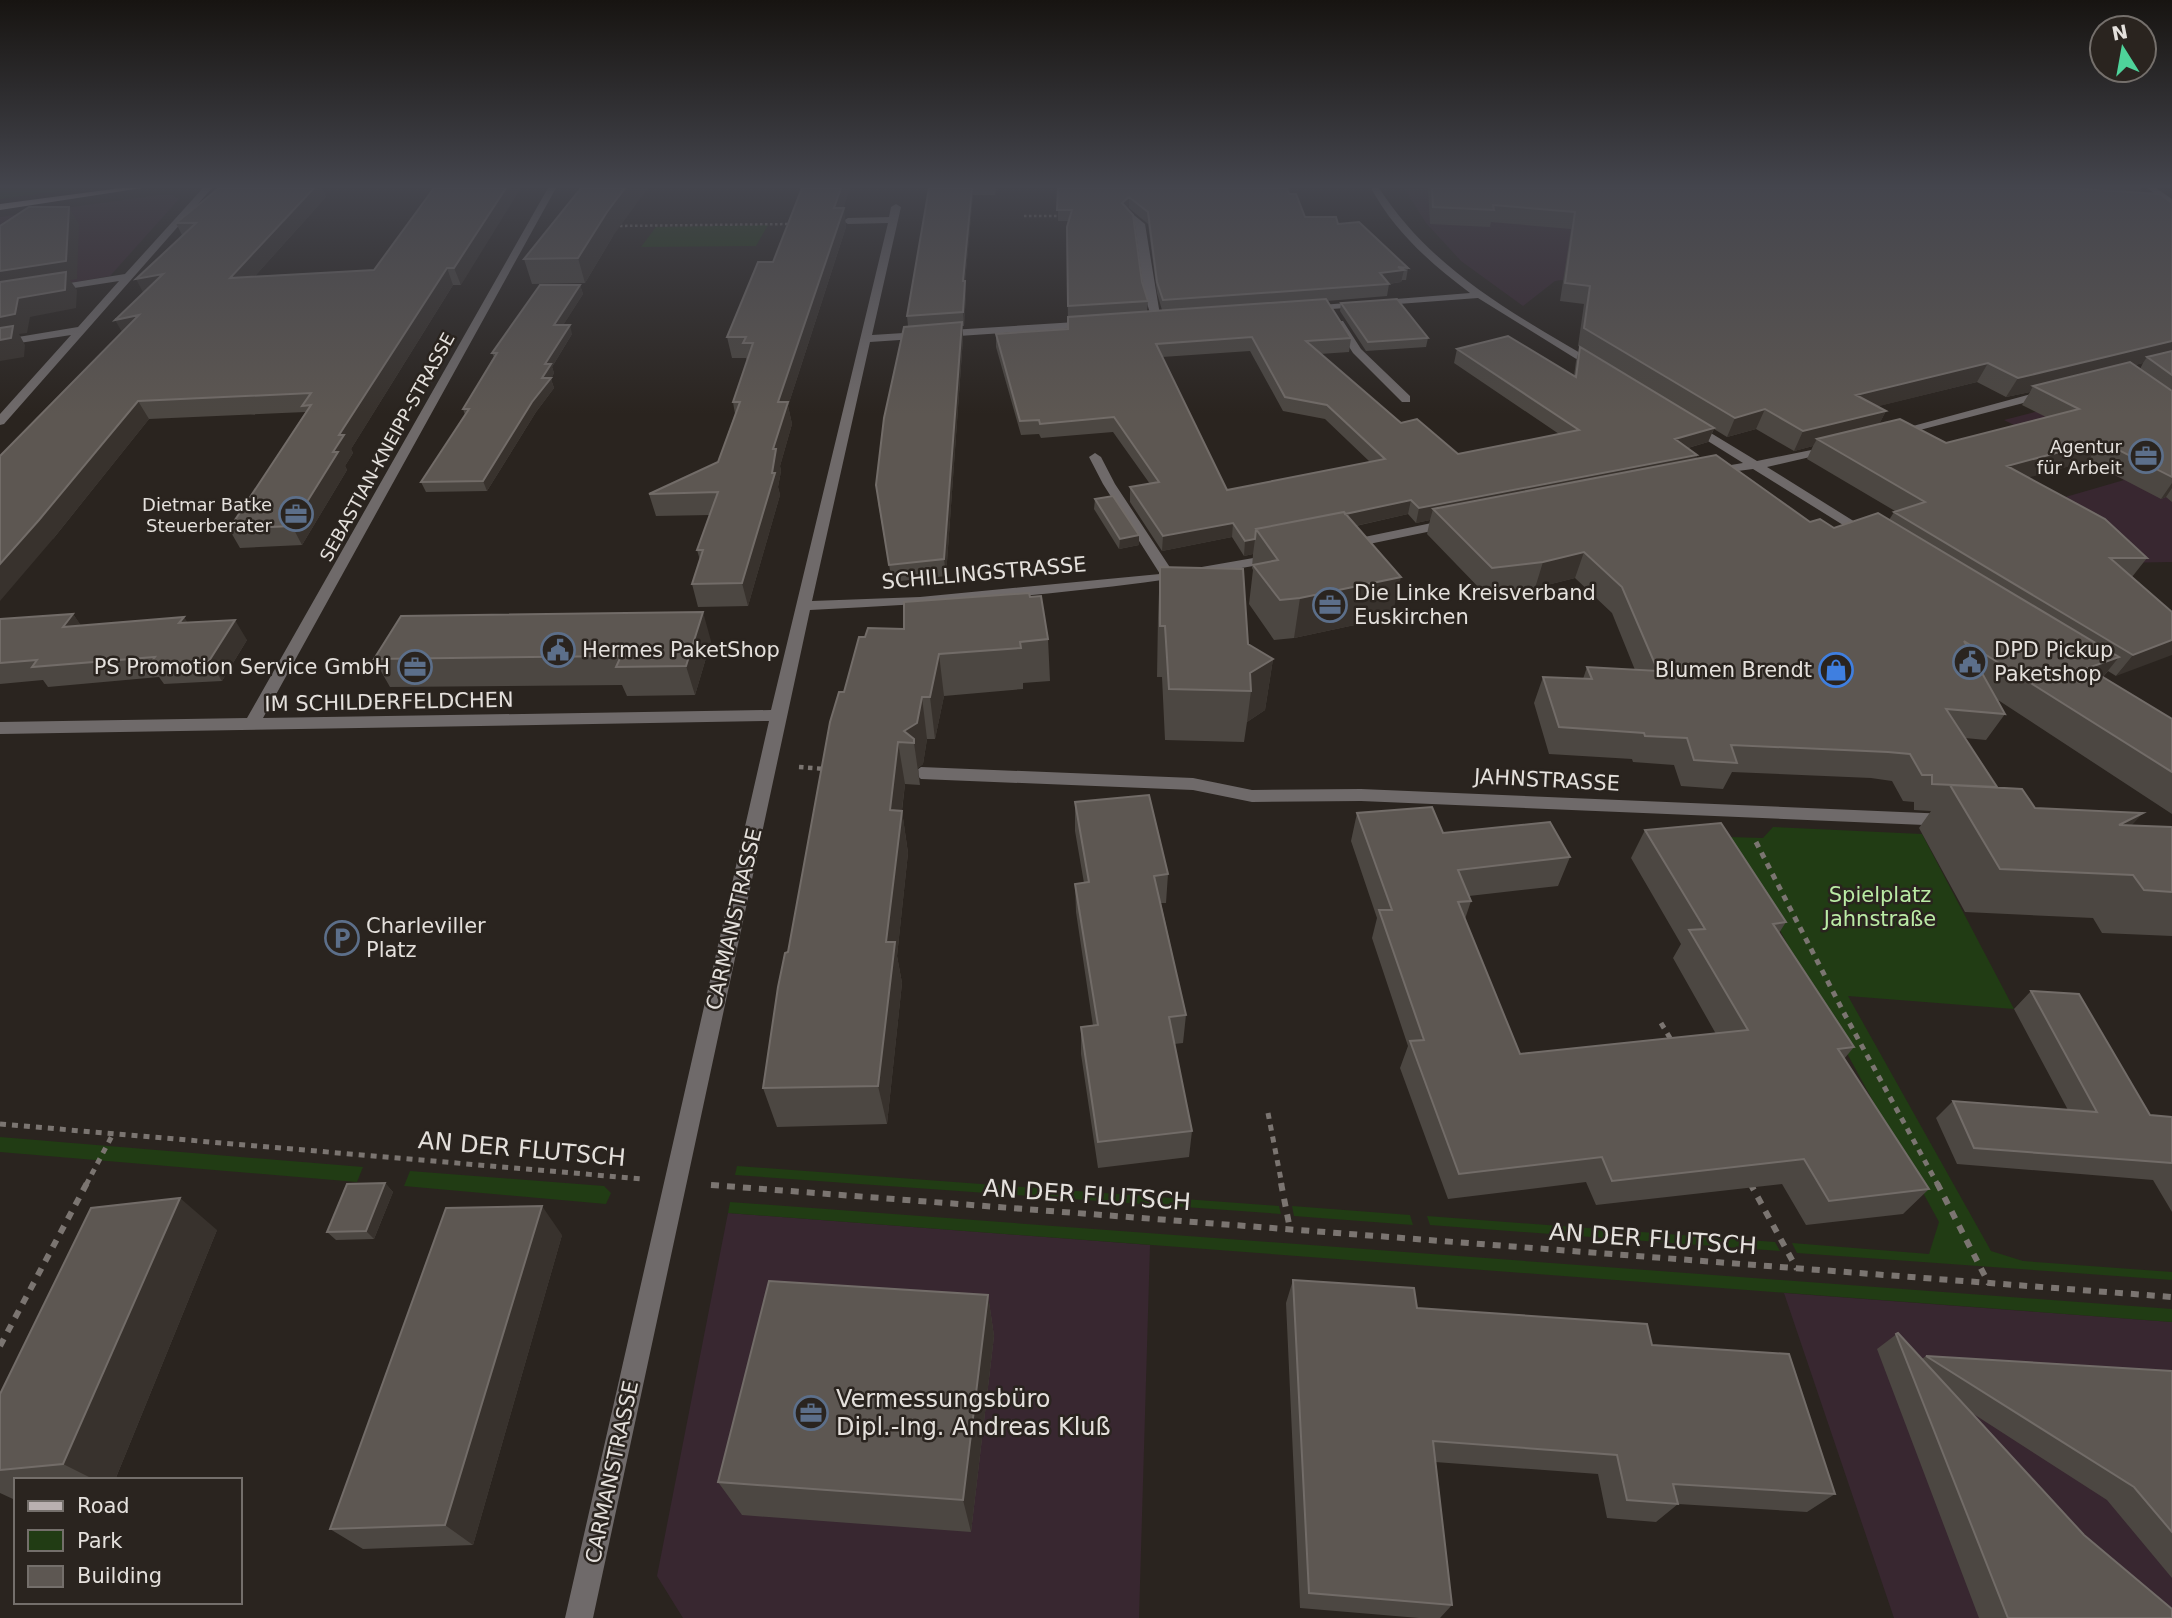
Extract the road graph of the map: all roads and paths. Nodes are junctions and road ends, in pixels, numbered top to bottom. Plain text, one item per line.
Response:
1 (140, 264) edge
2 (510, 264) edge
3 (882, 264) edge
4 (1145, 264) edge
5 (1442, 264) edge
6 (128, 277) junction
7 (37, 290) edge
8 (1482, 295) junction
9 (1329, 307) junction
10 (1303, 309) edge
11 (1170, 318) edge
12 (1157, 319) junction
13 (1143, 320) edge
14 (1101, 323) edge
15 (81, 330) junction
16 (866, 339) junction
17 (0, 343) edge
18 (1613, 377) edge
19 (2054, 392) edge
20 (1406, 399) dead end
21 (0, 421) edge
22 (1684, 421) edge
23 (1882, 436) edge
24 (1842, 446) edge
25 (1095, 457) dead end
26 (1755, 465) junction
27 (1703, 474) edge
28 (1466, 520) edge
29 (1886, 545) edge
30 (1333, 547) edge
31 (1293, 554) edge
32 (1169, 577) junction
33 (803, 606) junction
34 (778, 715) junction
35 (252, 724) junction
36 (0, 728) edge
37 (768, 765) junction
38 (836, 769) edge
39 (921, 773) dead end
40 (1740, 810) junction
41 (1963, 821) edge
42 (1661, 1023) dead end
43 (1679, 1054) edge
44 (1268, 1113) dead end
45 (0, 1124) edge
46 (114, 1132) junction
47 (1745, 1174) edge
48 (675, 1181) junction
49 (1290, 1230) junction
50 (1797, 1269) junction
51 (1989, 1284) junction
52 (2172, 1297) edge
53 (0, 1346) edge
54 (579, 1618) edge

1 - 6 street
2 - 35 street, SEBASTIAN-KNEIPP-STRASSE
3 - 16 street, CARMANSTRASSE
4 - 12 street
5 - 8 street
6 - 7 street
6 - 15 street
8 - 9 street
8 - 18 street
9 - 10 street
9 - 20 street
11 - 12 street
12 - 13 street
14 - 16 street
15 - 17 street
15 - 21 street
16 - 33 street, CARMANSTRASSE
19 - 23 street
22 - 26 street
24 - 26 street
25 - 32 street
26 - 27 street
26 - 29 street
28 - 30 street
31 - 32 street, SCHILLINGSTRASSE
32 - 33 street, SCHILLINGSTRASSE
33 - 34 street, CARMANSTRASSE
34 - 35 street, IM SCHILDERFELDCHEN
34 - 37 street, CARMANSTRASSE
35 - 36 street, IM SCHILDERFELDCHEN
37 - 38 path
37 - 48 street, CARMANSTRASSE
39 - 40 street, JAHNSTRASSE
40 - 41 street, JAHNSTRASSE
40 - 51 path
42 - 43 path
44 - 49 path
45 - 46 path, AN DER FLUTSCH
46 - 48 path, AN DER FLUTSCH
46 - 53 path
47 - 50 path
48 - 49 path, AN DER FLUTSCH
48 - 54 street, CARMANSTRASSE
49 - 50 path, AN DER FLUTSCH
50 - 51 path, AN DER FLUTSCH
51 - 52 path, AN DER FLUTSCH

